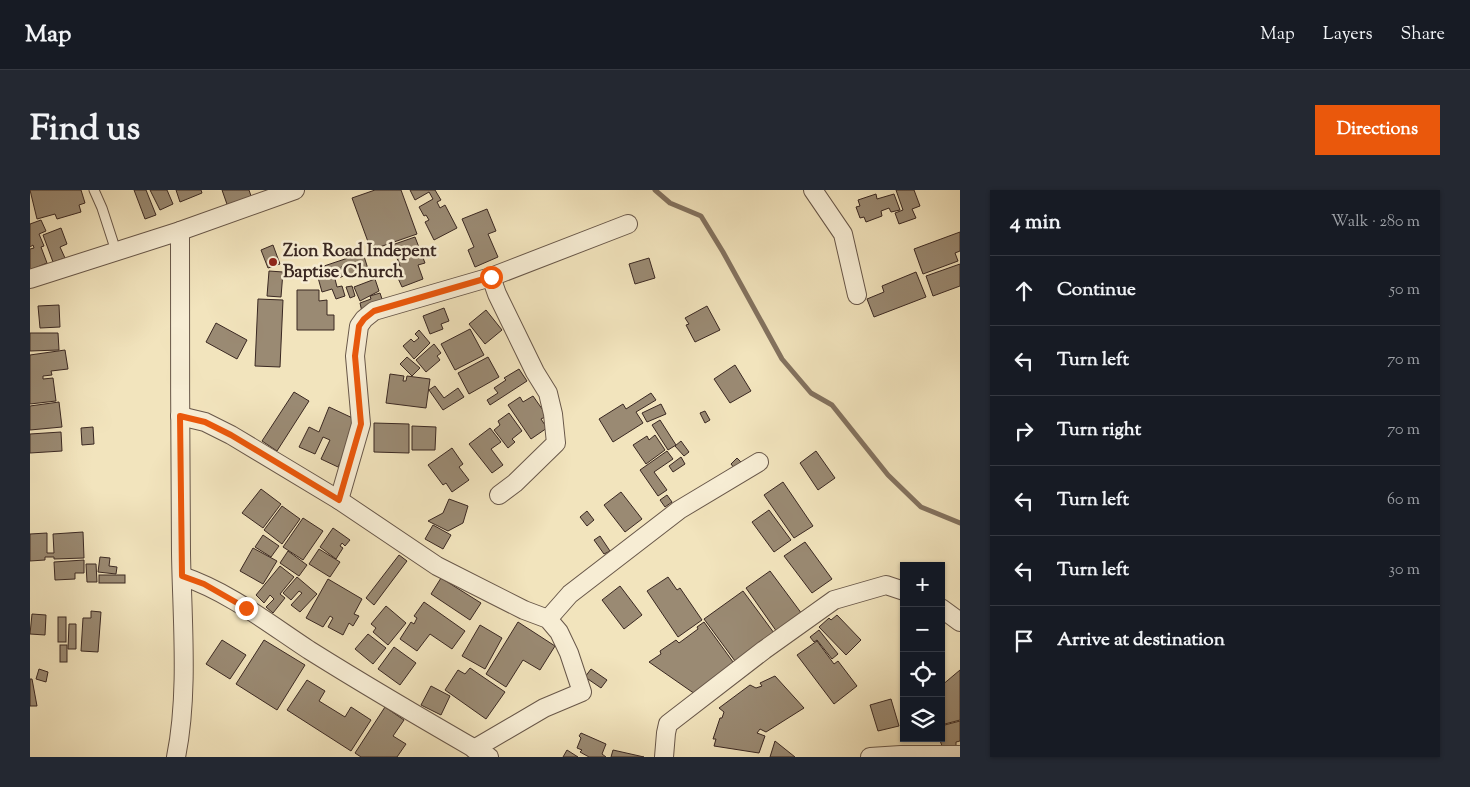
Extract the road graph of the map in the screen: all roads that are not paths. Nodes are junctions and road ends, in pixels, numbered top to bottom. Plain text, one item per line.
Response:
1 (94, 190) edge
2 (295, 190) edge
3 (813, 190) edge
4 (628, 224) dead end
5 (180, 231) junction
6 (116, 251) junction
7 (491, 277) junction
8 (30, 279) edge
9 (857, 295) dead end
10 (180, 416) junction
11 (759, 462) dead end
12 (499, 495) dead end
13 (339, 500) junction
14 (182, 576) junction
15 (900, 590) edge
16 (945, 611) edge
17 (548, 619) junction
18 (960, 622) edge
19 (481, 753) edge
20 (960, 755) edge
21 (176, 757) edge
22 (664, 757) edge
23 (870, 757) edge

1 - 6 lane
2 - 5 street
3 - 9 street
4 - 7 street
5 - 6 street
5 - 10 street
6 - 8 street
7 - 12 street
7 - 13 street
10 - 13 street
10 - 14 street
11 - 17 street
13 - 17 street
14 - 19 street
14 - 21 street
15 - 22 street
16 - 18 street
17 - 19 street
20 - 23 street

